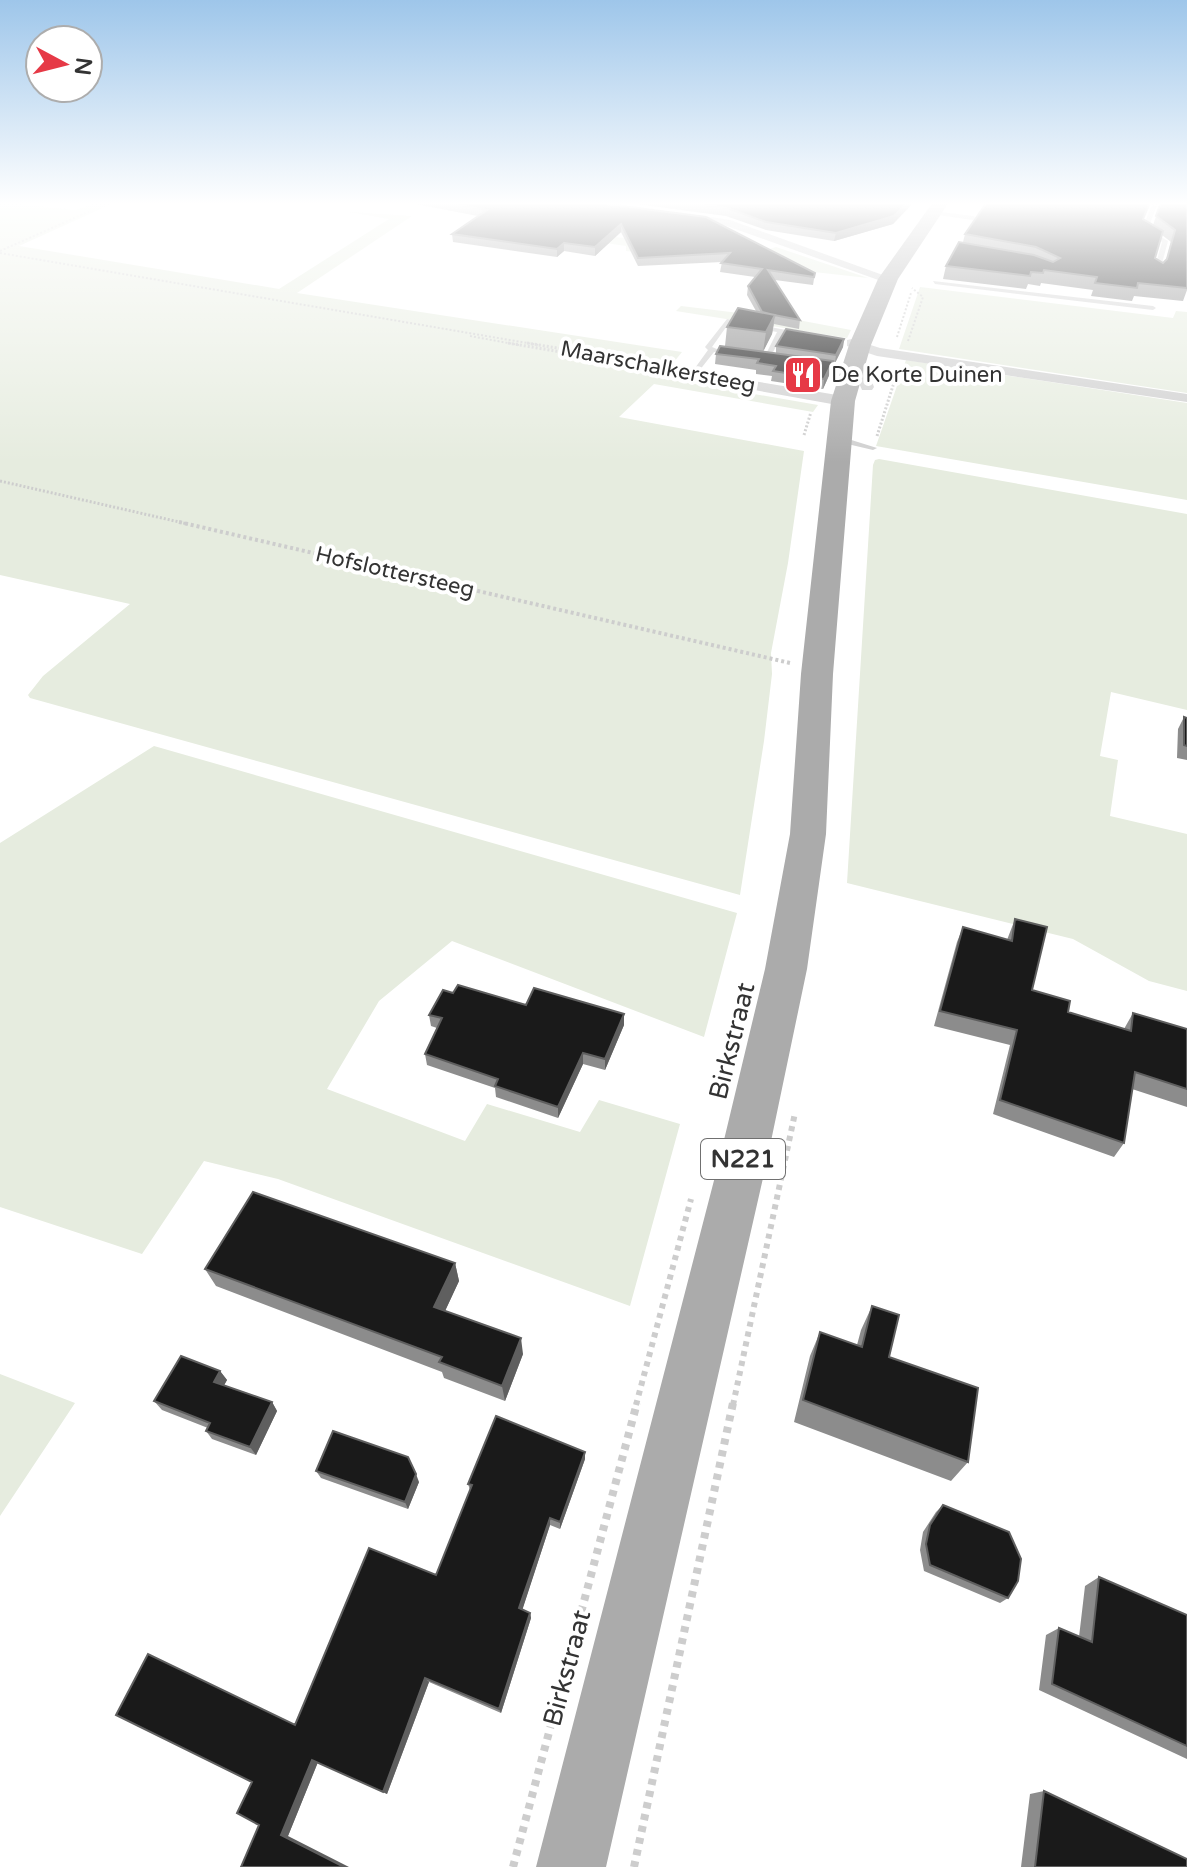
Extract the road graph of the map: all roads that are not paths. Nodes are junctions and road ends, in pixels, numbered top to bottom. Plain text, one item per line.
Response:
1 (887, 289) edge
2 (896, 289) edge
3 (995, 289) edge
4 (1153, 308) dead end
5 (781, 331) junction
6 (811, 336) edge
7 (712, 350) junction
8 (726, 352) edge
9 (754, 356) edge
10 (767, 358) junction
11 (780, 360) edge
12 (863, 363) junction
13 (656, 368) road end
14 (693, 375) junction
15 (1187, 398) edge
16 (850, 432) junction
17 (571, 1867) edge

1 - 12 main road, Birkstraat / N221
2 - 12 main road, Birkstraat / N221
3 - 4 lane
5 - 6 lane
5 - 7 lane
5 - 10 lane
7 - 8 lane
7 - 14 lane
9 - 10 lane
10 - 11 lane
12 - 15 street
12 - 16 main road, Birkstraat / N221
12 - 16 main road, Birkstraat / N221
13 - 14 street, Maarschalkersteeg
14 - 16 street, Maarschalkersteeg
16 - 17 main road, Birkstraat / N221

